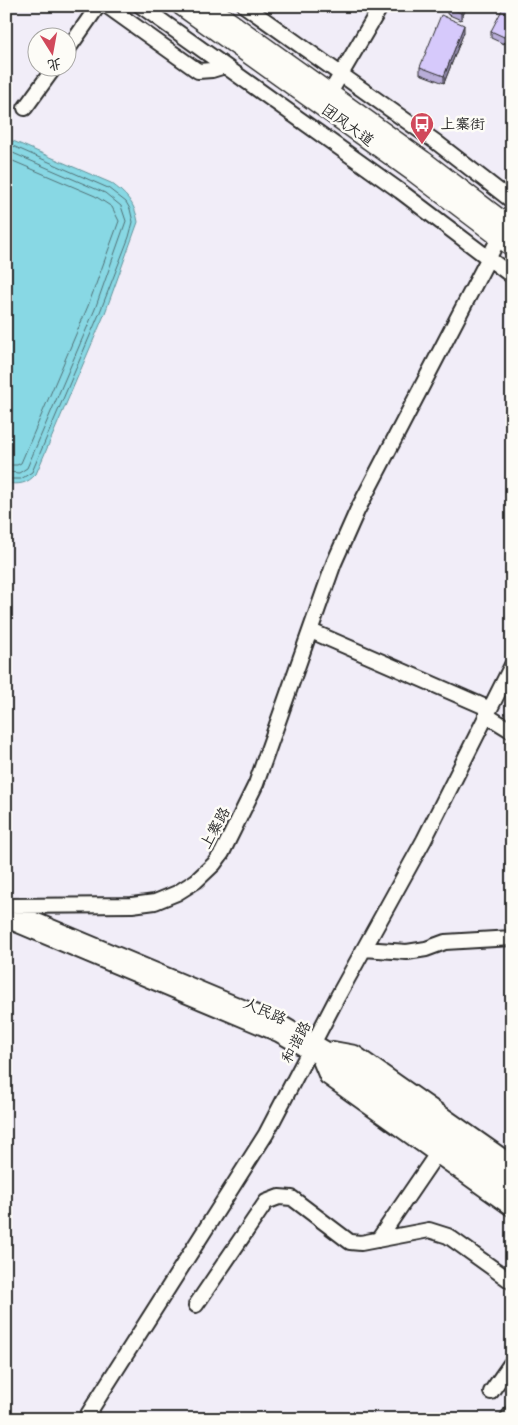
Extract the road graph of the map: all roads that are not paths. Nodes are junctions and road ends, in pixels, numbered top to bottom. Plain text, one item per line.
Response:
1 (98, 6) edge
2 (107, 6) edge
3 (142, 6) edge
4 (181, 6) edge
5 (208, 6) edge
6 (245, 6) edge
7 (381, 6) edge
8 (78, 35) edge
9 (225, 66) junction
10 (341, 75) junction
11 (47, 78) edge
12 (330, 93) junction
13 (25, 108) dead end
14 (512, 201) edge
15 (508, 230) edge
16 (488, 258) junction
17 (512, 276) edge
18 (311, 631) junction
19 (512, 665) edge
20 (488, 712) junction
21 (512, 731) edge
22 (6, 907) edge
23 (6, 920) edge
24 (512, 938) edge
25 (364, 949) junction
26 (316, 1050) junction
27 (436, 1155) junction
28 (512, 1163) edge
29 (512, 1179) edge
30 (512, 1193) edge
31 (512, 1209) edge
32 (378, 1240) junction
33 (512, 1282) edge
34 (196, 1305) dead end
35 (512, 1362) edge
36 (492, 1392) dead end
37 (512, 1412) edge
38 (85, 1419) edge
39 (507, 1419) edge

1 - 8 street
2 - 9 street
3 - 9 street
4 - 15 main road, 团风大道
5 - 12 main road, 团风大道
6 - 10 street
7 - 10 street
9 - 16 street
10 - 12 street
10 - 14 street
11 - 13 street
12 - 15 main road, 团风大道
15 - 16 street, 上寨路
16 - 17 street
16 - 18 street, 上寨路
18 - 20 street
18 - 22 street, 上寨路
19 - 20 street, 和谐路
20 - 21 street
20 - 25 street, 和谐路
22 - 26 street, 人民路
23 - 26 street, 人民路
24 - 25 street
25 - 26 street, 和谐路
26 - 27 street
26 - 28 street
26 - 29 street, 人民路
26 - 30 street, 人民路
26 - 38 street, 和谐路
27 - 31 street
27 - 32 street
32 - 33 street
32 - 34 street
35 - 36 street
37 - 39 street

